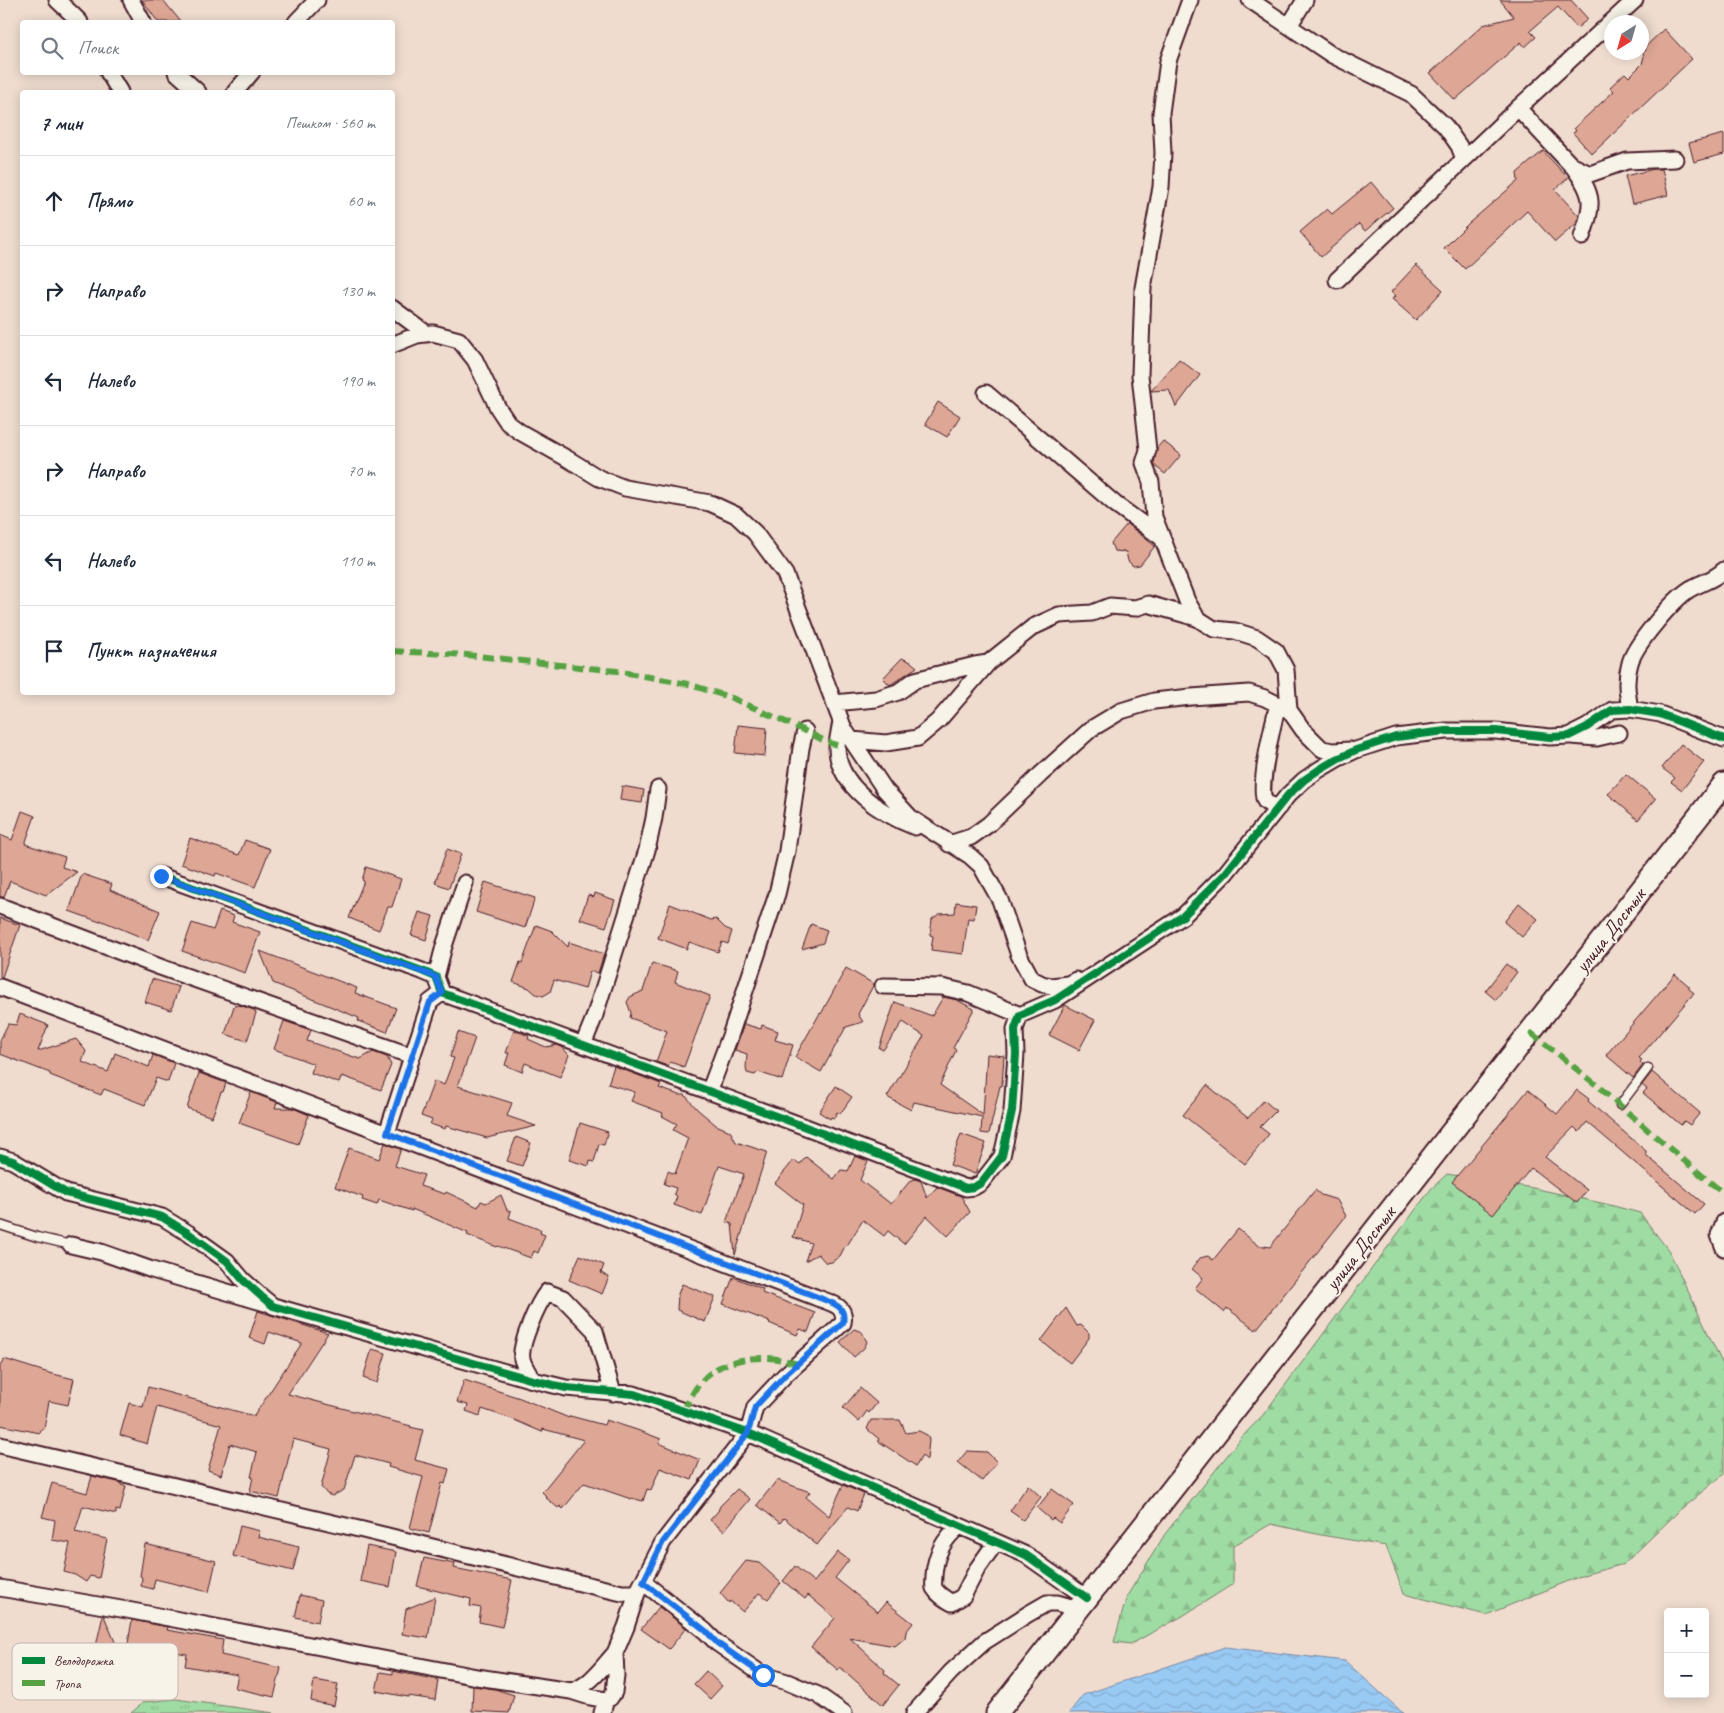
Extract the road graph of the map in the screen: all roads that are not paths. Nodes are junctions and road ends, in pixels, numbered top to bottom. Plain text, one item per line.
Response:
1 (57, 0) edge
2 (131, 0) edge
3 (317, 0) edge
4 (1190, 0) edge
5 (1250, 0) edge
6 (1305, 0) edge
7 (1635, 0) edge
8 (78, 20) edge
9 (142, 20) edge
10 (298, 20) edge
11 (1289, 26) junction
12 (110, 75) edge
13 (179, 75) edge
14 (249, 75) edge
15 (119, 90) edge
16 (196, 90) edge
17 (237, 90) edge
18 (1518, 108) junction
19 (1464, 159) junction
20 (1675, 159) dead end
21 (1571, 165) junction
22 (1590, 174) junction
23 (1591, 204) junction
24 (1582, 237) dead end
25 (1337, 280) dead end
26 (395, 310) edge
27 (427, 334) junction
28 (395, 344) edge
29 (986, 393) dead end
30 (1162, 538) junction
31 (1724, 570) edge
32 (1197, 618) junction
33 (988, 664) junction
34 (834, 703) junction
35 (1284, 707) junction
36 (1630, 709) junction
37 (841, 720) junction
38 (805, 732) dead end
39 (1619, 732) dead end
40 (1569, 736) junction
41 (1724, 739) edge
42 (852, 740) junction
43 (1356, 750) junction
44 (1724, 784) edge
45 (658, 789) dead end
46 (1279, 807) junction
47 (933, 833) junction
48 (949, 844) junction
49 (161, 876) dead end
50 (465, 883) dead end
51 (0, 906) edge
52 (1103, 969) junction
53 (436, 977) junction
54 (883, 986) dead end
55 (1051, 986) junction
56 (0, 987) edge
57 (442, 993) junction
58 (1042, 1005) junction
59 (1020, 1015) junction
60 (584, 1045) junction
61 (412, 1056) junction
62 (1648, 1068) dead end
63 (709, 1092) junction
64 (1620, 1105) dead end
65 (387, 1133) junction
66 (0, 1157) edge
67 (1724, 1222) edge
68 (0, 1225) edge
69 (72, 1245) joint
70 (1724, 1248) edge
71 (274, 1306) junction
72 (533, 1380) junction
73 (613, 1393) junction
74 (748, 1433) junction
75 (0, 1445) edge
76 (960, 1526) junction
77 (996, 1542) junction
78 (1066, 1584) junction
79 (640, 1587) junction
80 (0, 1588) edge
81 (1047, 1603) junction
82 (1083, 1604) junction
83 (615, 1653) junction
84 (571, 1691) junction
85 (604, 1706) edge
86 (844, 1713) edge
87 (914, 1713) edge
88 (997, 1713) edge

1 - 8 street
2 - 9 street
3 - 10 street
4 - 30 street
5 - 11 street
6 - 11 street
7 - 18 street
11 - 19 street
12 - 15 street
13 - 16 street
14 - 17 street
18 - 19 street
18 - 21 street
19 - 25 street
20 - 22 street
21 - 22 street
21 - 23 street
22 - 23 street
23 - 24 street
26 - 27 street
27 - 28 street
27 - 34 street
29 - 30 street
30 - 32 street
31 - 36 street
32 - 33 street
32 - 35 street
33 - 34 street
33 - 42 street
34 - 37 street
35 - 43 street
35 - 46 street
35 - 48 street
36 - 40 street
36 - 41 street
37 - 42 street
37 - 47 street
38 - 63 street
39 - 40 street
40 - 43 street
42 - 47 street
43 - 46 street
44 - 82 main road, улица Достык
45 - 60 street
46 - 52 street
47 - 48 street
48 - 55 street
49 - 53 street
50 - 53 street
51 - 61 street
52 - 55 street
52 - 58 street
53 - 57 street
54 - 59 street
55 - 58 street
56 - 65 street
57 - 60 street
57 - 61 street
58 - 59 street
59 - 63 street
60 - 63 street
61 - 65 street
62 - 64 lane
65 - 74 street
66 - 71 street
67 - 70 street
68 - 69 lane
69 - 71 street
71 - 72 street
72 - 73 street
72 - 73 street
73 - 74 street
74 - 76 street
74 - 79 street
75 - 79 street
76 - 77 street
76 - 77 street
77 - 78 street
78 - 81 street
78 - 82 street
79 - 83 street
79 - 86 street
80 - 84 street
81 - 82 street
81 - 87 street
82 - 88 main road, улица Достык
83 - 84 street
83 - 85 street
84 - 85 street

